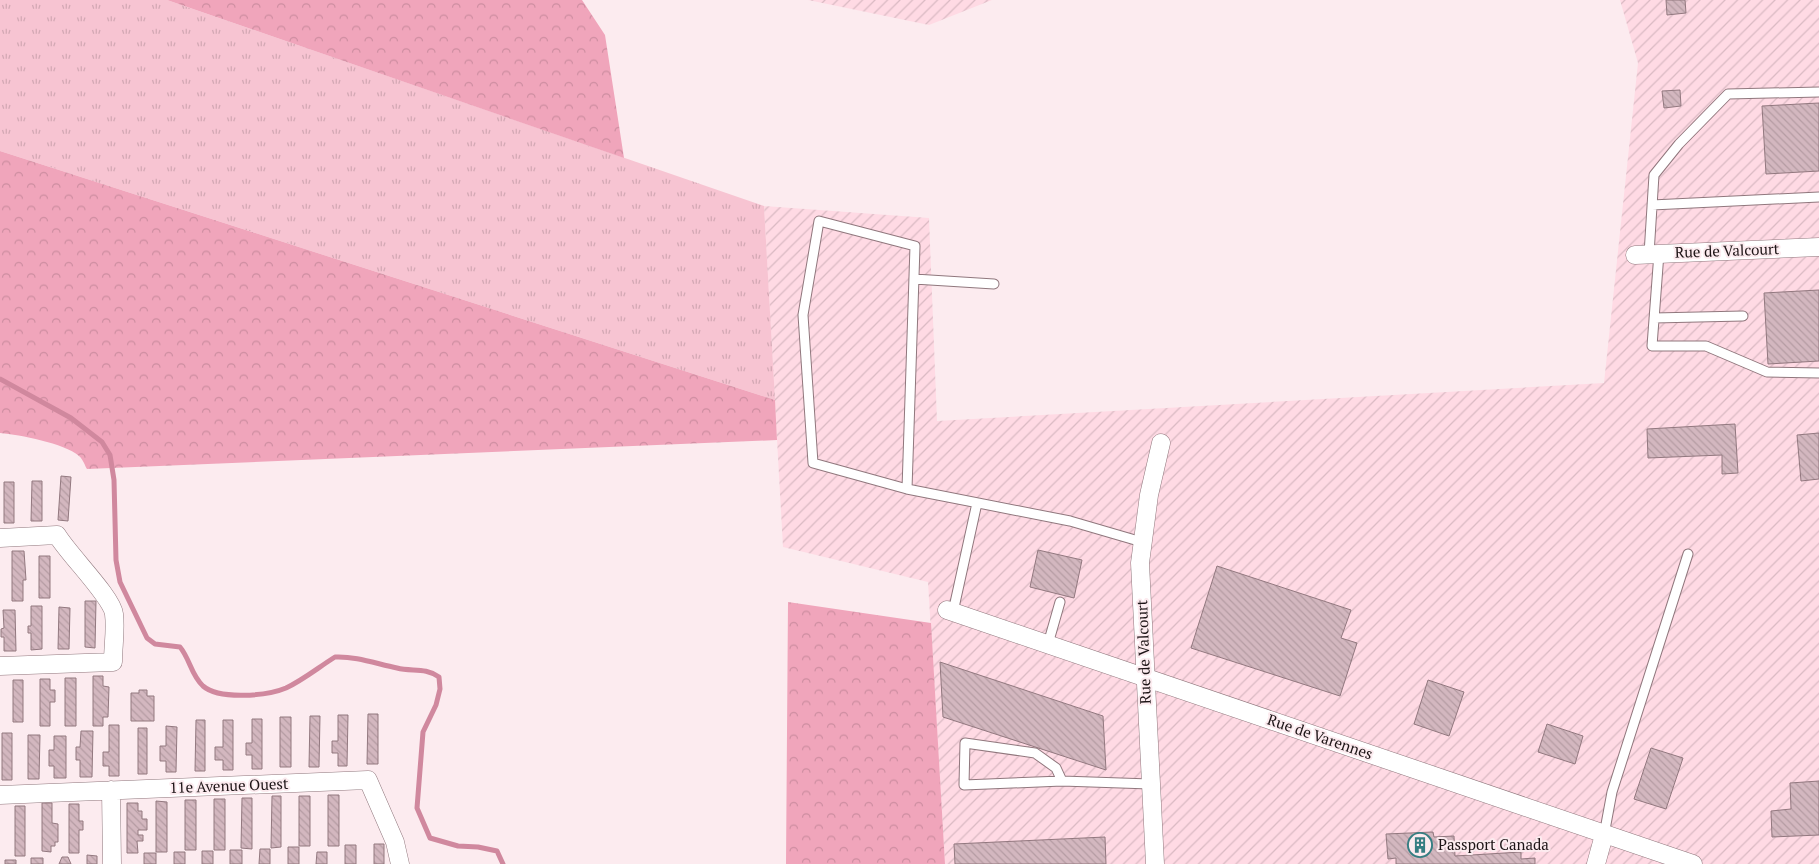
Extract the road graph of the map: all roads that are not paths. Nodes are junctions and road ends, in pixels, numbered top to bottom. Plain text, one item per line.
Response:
1 (1819, 92) edge
2 (1819, 197) edge
3 (1652, 205) junction
4 (1819, 247) edge
5 (1648, 254) junction
6 (914, 279) junction
7 (994, 284) dead end
8 (1743, 316) dead end
9 (1654, 318) junction
10 (1819, 373) edge
11 (1162, 443) dead end
12 (907, 489) junction
13 (977, 503) junction
14 (0, 538) edge
15 (1142, 542) junction
16 (1688, 554) dead end
17 (1060, 602) dead end
18 (950, 611) joint
19 (1048, 644) junction
20 (0, 666) edge
21 (1144, 677) junction
22 (1062, 781) junction
23 (1150, 784) junction
24 (111, 790) junction
25 (0, 795) edge
26 (1604, 835) junction
27 (112, 864) edge
28 (400, 864) edge
29 (1155, 864) edge
30 (1596, 864) edge
31 (1694, 864) edge

1 - 3 lane
2 - 3 lane
3 - 5 lane
4 - 5 street, Rue de Valcourt
5 - 9 lane
6 - 7 lane
6 - 12 lane
6 - 12 lane
8 - 9 lane
9 - 10 lane
11 - 15 street, Rue de Valcourt
12 - 13 lane
13 - 15 lane
13 - 18 lane
14 - 20 street
15 - 21 street, Rue de Valcourt
16 - 26 lane
17 - 19 lane
18 - 19 street, Rue de Varennes
19 - 21 street, Rue de Varennes
21 - 23 street, Rue de Valcourt
21 - 26 street, Rue de Varennes
22 - 22 lane
22 - 23 lane
23 - 29 street, Rue de Valcourt
24 - 25 street, 11e Avenue Ouest
24 - 27 street
24 - 28 street, 11e Avenue Ouest
26 - 30 street
26 - 31 street, Rue de Varennes

